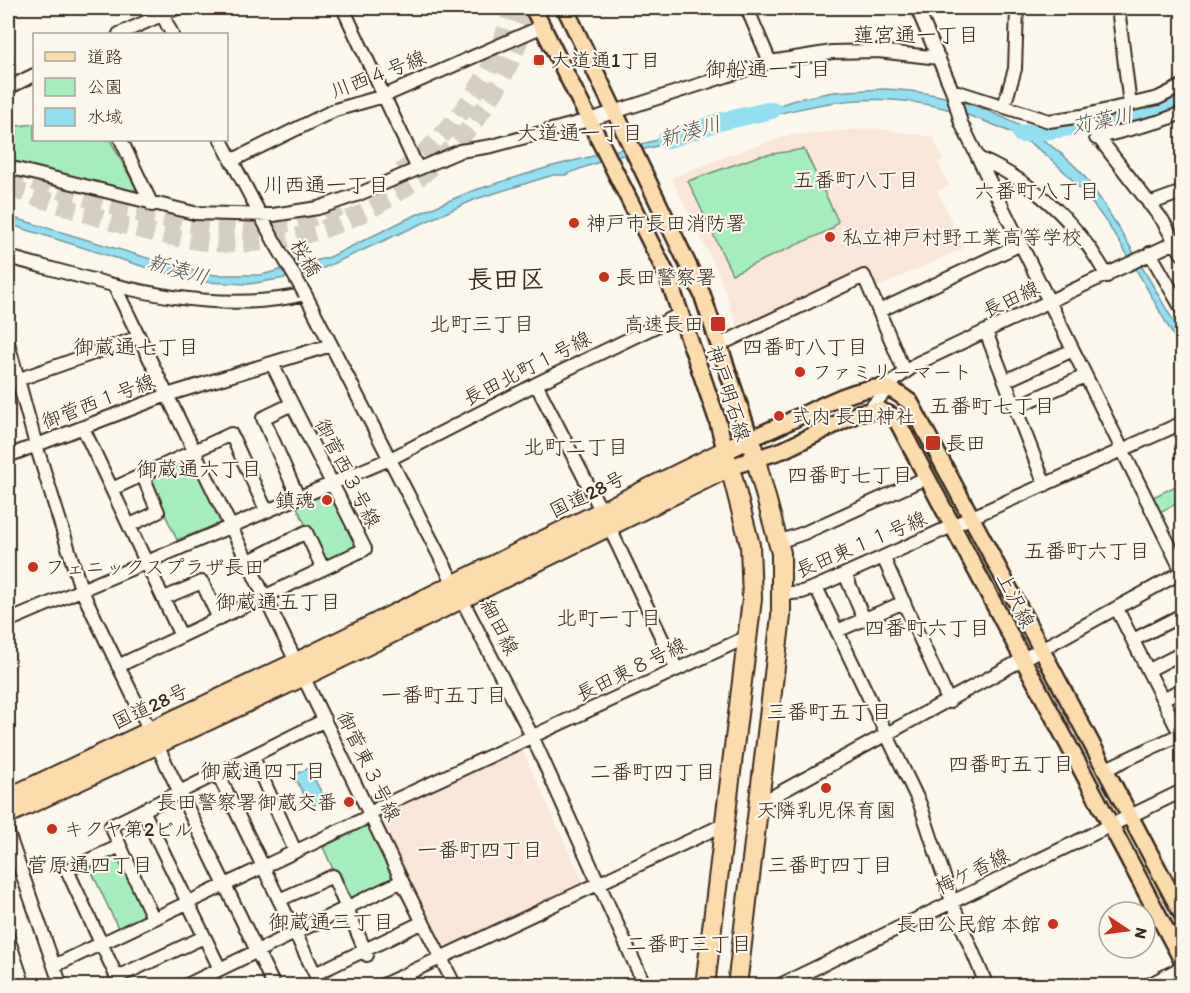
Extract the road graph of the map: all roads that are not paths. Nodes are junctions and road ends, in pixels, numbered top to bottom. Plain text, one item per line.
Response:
1 (177, 8) edge
2 (343, 8) edge
3 (533, 8) edge
4 (565, 8) edge
5 (747, 8) edge
6 (917, 8) edge
7 (1017, 8) edge
8 (1118, 8) edge
9 (161, 11) edge
10 (541, 27) junction
11 (121, 33) edge
12 (172, 33) edge
13 (939, 58) junction
14 (770, 62) junction
15 (33, 76) edge
16 (1182, 86) edge
17 (8, 88) edge
18 (952, 90) junction
19 (384, 96) junction
20 (1130, 105) junction
21 (1004, 106) junction
22 (1182, 113) edge
23 (1082, 116) junction
24 (617, 118) junction
25 (591, 126) junction
26 (1094, 134) junction
27 (121, 141) edge
28 (221, 141) edge
29 (978, 158) junction
30 (231, 161) junction
31 (417, 167) junction
32 (8, 168) edge
33 (1182, 192) edge
34 (1149, 204) junction
35 (152, 205) junction
36 (258, 215) junction
37 (1021, 244) junction
38 (1180, 245) edge
39 (1150, 253) junction
40 (8, 257) edge
41 (1107, 276) junction
42 (114, 285) junction
43 (305, 294) junction
44 (1050, 303) junction
45 (1182, 309) edge
46 (879, 311) junction
47 (681, 314) junction
48 (986, 332) junction
49 (139, 337) junction
50 (8, 344) edge
51 (721, 344) junction
52 (331, 345) junction
53 (1073, 350) junction
54 (272, 364) junction
55 (904, 370) junction
56 (1085, 376) junction
57 (17, 380) junction
58 (1005, 381) junction
59 (536, 384) junction
60 (888, 388) junction
61 (167, 395) junction
62 (292, 404) junction
63 (1016, 407) junction
64 (869, 411) junction
65 (1182, 423) edge
66 (83, 428) junction
67 (750, 438) junction
68 (36, 445) junction
69 (726, 449) junction
70 (1121, 449) junction
71 (196, 453) junction
72 (8, 456) edge
73 (392, 458) junction
74 (756, 458) junction
75 (730, 467) junction
76 (142, 476) junction
77 (928, 477) junction
78 (332, 483) junction
79 (1045, 485) junction
80 (112, 489) junction
81 (298, 497) junction
82 (266, 510) junction
83 (605, 520) junction
84 (971, 520) junction
85 (130, 525) junction
86 (232, 525) junction
87 (954, 525) junction
88 (778, 542) junction
89 (883, 557) junction
90 (147, 561) junction
91 (249, 561) junction
92 (323, 569) junction
93 (1182, 572) edge
94 (845, 574) junction
95 (454, 583) junction
96 (816, 587) junction
97 (81, 589) junction
98 (782, 594) junction
99 (266, 597) junction
100 (164, 598) junction
101 (464, 599) junction
102 (904, 602) junction
103 (1117, 609) junction
104 (1182, 615) edge
105 (219, 618) junction
106 (864, 619) junction
107 (8, 621) edge
108 (837, 631) junction
109 (181, 636) junction
110 (747, 637) junction
111 (1133, 640) junction
112 (1042, 651) junction
113 (1182, 653) edge
114 (1024, 661) junction
115 (118, 666) junction
116 (676, 668) junction
117 (300, 669) junction
118 (1149, 670) junction
119 (1182, 689) edge
120 (1163, 699) junction
121 (949, 702) junction
122 (325, 720) junction
123 (1182, 727) edge
124 (887, 735) junction
125 (532, 736) junction
126 (153, 739) junction
127 (253, 757) junction
128 (1106, 769) junction
129 (218, 774) junction
130 (179, 792) junction
131 (1181, 796) edge
132 (8, 798) edge
133 (759, 804) junction
134 (142, 810) junction
135 (370, 813) junction
136 (8, 814) edge
137 (1131, 815) junction
138 (725, 824) junction
139 (1109, 824) junction
140 (8, 833) edge
141 (120, 846) junction
142 (295, 851) junction
143 (263, 866) junction
144 (402, 881) junction
145 (599, 883) junction
146 (225, 884) junction
147 (279, 900) junction
148 (187, 902) junction
149 (952, 902) junction
150 (347, 908) junction
151 (1182, 914) edge
152 (153, 918) junction
153 (423, 922) junction
154 (295, 933) junction
155 (204, 937) junction
156 (8, 938) edge
157 (101, 943) junction
158 (258, 951) junction
159 (366, 952) junction
160 (441, 957) junction
161 (1182, 960) edge
162 (54, 966) junction
163 (1182, 967) edge
164 (219, 969) junction
165 (315, 974) junction
166 (119, 981) edge
167 (24, 986) edge
168 (61, 986) edge
169 (185, 986) edge
170 (274, 986) edge
171 (321, 986) edge
172 (381, 986) edge
173 (455, 986) edge
174 (645, 986) edge
175 (705, 986) edge
176 (737, 986) edge
177 (778, 986) edge
178 (987, 986) edge
179 (1147, 986) edge

1 - 9 street
2 - 19 street
3 - 10 main road, 神戸明石線
4 - 24 main road, 神戸明石線
5 - 14 street
6 - 13 street
7 - 21 street
8 - 20 street
9 - 11 street
9 - 12 street
10 - 19 street, 川西４号線
10 - 25 main road, 神戸明石線
13 - 14 street
13 - 18 street
14 - 24 street
15 - 17 street
16 - 20 street
18 - 21 street
18 - 29 street
19 - 30 street, 川西４号線
19 - 31 street
20 - 23 street
21 - 23 street
22 - 26 street
23 - 26 street
24 - 25 street
24 - 51 main road, 神戸明石線
25 - 31 street
25 - 47 main road, 神戸明石線
26 - 34 street
27 - 35 street
28 - 30 street
29 - 37 street
29 - 41 street
30 - 36 street
31 - 36 street
32 - 35 street
33 - 34 street
34 - 38 street
35 - 36 street
36 - 43 street, 桜橋, bridge
37 - 44 street
37 - 46 street
38 - 39 street, 長田線
39 - 41 street, 長田線
39 - 45 street
40 - 42 street
41 - 44 street, 長田線
42 - 43 street
42 - 49 street, 御菅東３号線
43 - 52 street, 細田線
44 - 48 street, 長田線
44 - 53 street
46 - 51 street
46 - 55 street
47 - 59 street, 長田北町１号線
47 - 69 main road, 神戸明石線
48 - 55 street, 長田線
48 - 58 street
49 - 57 street
49 - 61 street, 御菅東３号線
50 - 57 street
51 - 67 main road, 神戸明石線
52 - 54 street, 御菅西１号線
52 - 73 street, 細田線
53 - 56 street
53 - 58 street
54 - 61 street, 御菅西１号線
54 - 62 street, 御菅西３号線
55 - 60 street, 長田線
56 - 63 street
56 - 70 street
57 - 68 street
58 - 63 street
59 - 73 street, 長田北町１号線
59 - 83 street
60 - 64 street, 長田線
60 - 67 main road
60 - 84 main road, 上沢線
61 - 66 street, 御菅西１号線
61 - 71 street, 御菅東３号線
62 - 78 street, 御菅西３号線
62 - 81 street
63 - 79 street
64 - 74 main road
64 - 77 main road, 上沢線
65 - 70 street, 長田東１１号線
66 - 68 street, 御菅西１号線
66 - 80 street
67 - 69 highway, 国道28号
67 - 74 highway
68 - 72 street
68 - 97 street, 御菅西１号線
69 - 75 main road, 神戸明石線
69 - 83 highway, 国道28号
70 - 79 street, 長田東１１号線
70 - 93 street
71 - 76 street
71 - 82 street
71 - 86 street, 御菅東３号線
73 - 78 street, 長田北町１号線
73 - 95 street, 細田線
74 - 75 main road
74 - 88 highway
75 - 83 highway, 国道28号
75 - 110 highway
76 - 80 street
76 - 85 street
77 - 87 main road, 上沢線
77 - 88 street
78 - 81 street, 長田北町１号線
78 - 92 street, 御菅西３号線
79 - 84 street, 長田東１１号線
80 - 85 street
81 - 82 street, 長田北町１号線
82 - 86 street, 長田北町１号線
83 - 95 highway, 国道28号
83 - 101 highway, 国道28号
83 - 116 street
84 - 87 street, 長田東１１号線
84 - 112 main road, 上沢線
85 - 90 street
86 - 90 street, 長田北町１号線
86 - 91 street, 御菅東３号線
87 - 89 street, 長田東１１号線
87 - 114 main road, 上沢線
88 - 98 highway
89 - 94 street, 長田東１１号線
89 - 102 street
90 - 97 street, 長田北町１号線
90 - 100 street
91 - 92 street
91 - 99 street, 御菅東３号線
92 - 99 street, 御菅西３号線
93 - 103 street
94 - 96 street, 長田東１１号線
94 - 106 street
95 - 101 street, 細田線
95 - 117 highway, 国道28号
96 - 98 street, 長田東１１号線
96 - 108 street
97 - 107 street, 長田北町１号線
97 - 115 street, 御菅西１号線
98 - 133 highway
99 - 105 street, 御菅西３号線
99 - 117 street, 御菅東３号線
100 - 105 street
100 - 109 street
101 - 117 highway, 国道28号
101 - 125 street, 細田線
102 - 106 street
102 - 121 street
103 - 111 street
103 - 112 street
104 - 111 street
105 - 109 street, 御菅西３号線
106 - 108 street
108 - 124 street
109 - 115 street, 御菅西３号線
110 - 116 street, 長田東８号線
110 - 138 highway
111 - 118 street
112 - 114 street
112 - 128 main road, 上沢線
113 - 118 street
114 - 121 street
114 - 139 main road, 上沢線
115 - 126 street, 御菅西１号線
116 - 125 street, 長田東８号線
117 - 122 street, 御菅東３号線
117 - 126 highway, 国道28号
118 - 120 street
119 - 120 street
120 - 123 street
121 - 124 street
122 - 127 street
122 - 135 street, 御菅東３号線
123 - 128 street
124 - 133 street
124 - 149 street
125 - 135 street, 長田東８号線
125 - 145 street, 細田線
126 - 130 street, 御菅西１号線
126 - 132 highway, 国道28号
126 - 136 highway, 国道28号
127 - 129 street
127 - 142 street
128 - 137 main road, 上沢線
129 - 130 street
129 - 143 street
130 - 134 street
130 - 146 street, 御菅西１号線
131 - 137 street, 梅ケ香線
133 - 176 highway
134 - 141 street
134 - 148 street
135 - 142 street, 長田東８号線
135 - 144 street, 御菅東３号線
137 - 139 street, 梅ケ香線
137 - 151 main road, 上沢線
138 - 145 street
138 - 175 highway
139 - 149 street, 梅ケ香線
139 - 161 main road, 上沢線
140 - 162 street
141 - 152 street
141 - 157 street
142 - 143 street, 長田東８号線
143 - 146 street, 長田東８号線
143 - 147 street
144 - 150 street
144 - 153 street, 御菅東３号線
145 - 160 street
145 - 174 street, 細田線
146 - 148 street, 長田東８号線
146 - 158 street, 御菅西１号線
147 - 150 street
147 - 154 street
148 - 152 street, 長田東８号線
148 - 155 street
149 - 177 street, 梅ケ香線
149 - 178 street
150 - 154 street
150 - 159 street
152 - 157 street, 長田東８号線
153 - 159 street
153 - 160 street, 御菅東３号線
154 - 158 street
154 - 165 street
155 - 164 street
155 - 166 street
156 - 167 street
157 - 162 street, 長田東８号線
157 - 166 street
158 - 164 street
158 - 170 street, 御菅西１号線
159 - 165 street
160 - 172 street
160 - 173 street, 御菅東３号線
162 - 168 street
163 - 179 street
164 - 169 street
165 - 171 street

